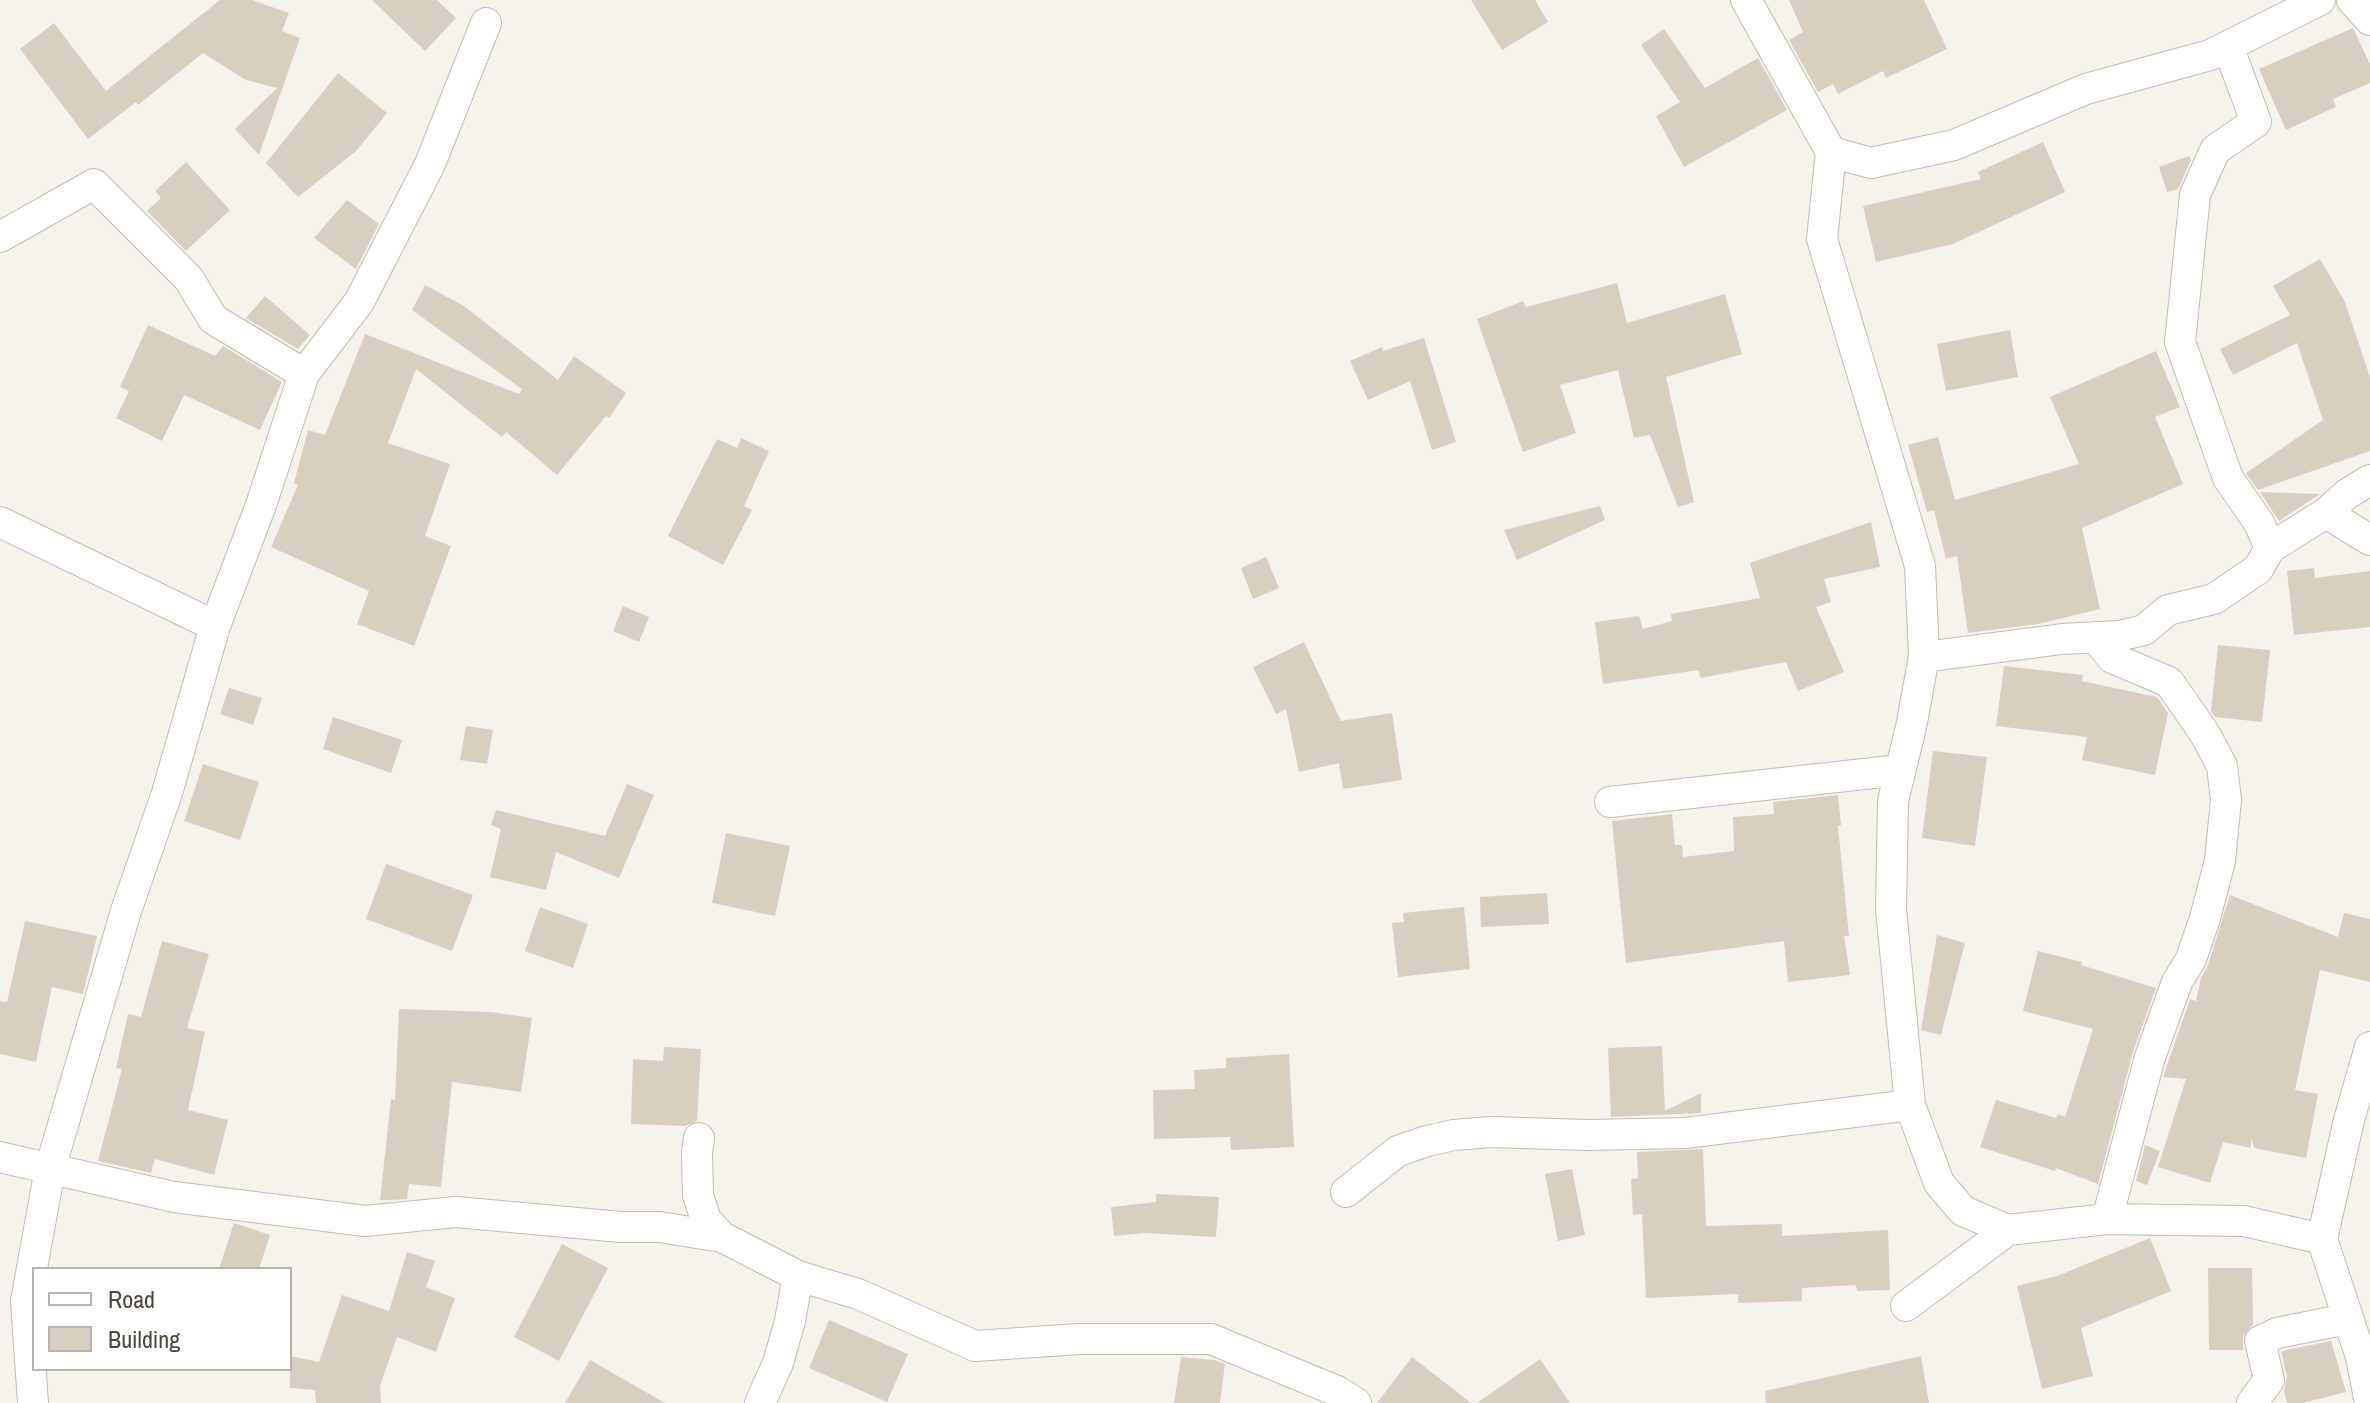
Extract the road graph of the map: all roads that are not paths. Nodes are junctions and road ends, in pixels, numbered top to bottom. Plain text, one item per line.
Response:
1 (1746, 0) edge
2 (2320, 0) edge
3 (2352, 0) edge
4 (2370, 20) edge
5 (486, 23) dead end
6 (2228, 46) junction
7 (1831, 152) junction
8 (0, 237) edge
9 (304, 374) junction
10 (2370, 480) edge
11 (2326, 513) junction
12 (0, 522) edge
13 (2370, 540) edge
14 (2270, 548) junction
15 (215, 626) junction
16 (2095, 637) junction
17 (1924, 657) junction
18 (1900, 770) junction
19 (1610, 802) dead end
20 (2370, 1047) edge
21 (1910, 1105) junction
22 (699, 1138) dead end
23 (0, 1157) edge
24 (50, 1169) junction
25 (1346, 1192) dead end
26 (2107, 1219) junction
27 (2008, 1230) junction
28 (722, 1237) junction
29 (2322, 1239) junction
30 (32, 1267) edge
31 (32, 1268) edge
32 (798, 1276) junction
33 (1906, 1306) dead end
34 (2347, 1319) junction
35 (2366, 1356) edge
36 (33, 1403) edge
37 (760, 1403) edge
38 (1356, 1403) edge
39 (2252, 1403) edge
40 (2370, 1403) edge

1 - 7 street
2 - 6 street
3 - 4 street
5 - 9 street
6 - 7 street
6 - 14 street
7 - 17 street
8 - 9 street
9 - 15 street
10 - 11 street
11 - 13 street
11 - 14 street
12 - 15 street
14 - 16 street
15 - 24 street
16 - 17 street
16 - 26 street
17 - 18 street
18 - 19 street
18 - 21 street
20 - 29 street
21 - 25 street
21 - 27 street
22 - 28 street
23 - 24 street
24 - 28 street
24 - 30 street
26 - 27 street
26 - 29 street
27 - 33 street
28 - 32 street
29 - 34 street
31 - 36 street
32 - 37 street
32 - 38 street
34 - 35 street
34 - 39 street
35 - 40 street

